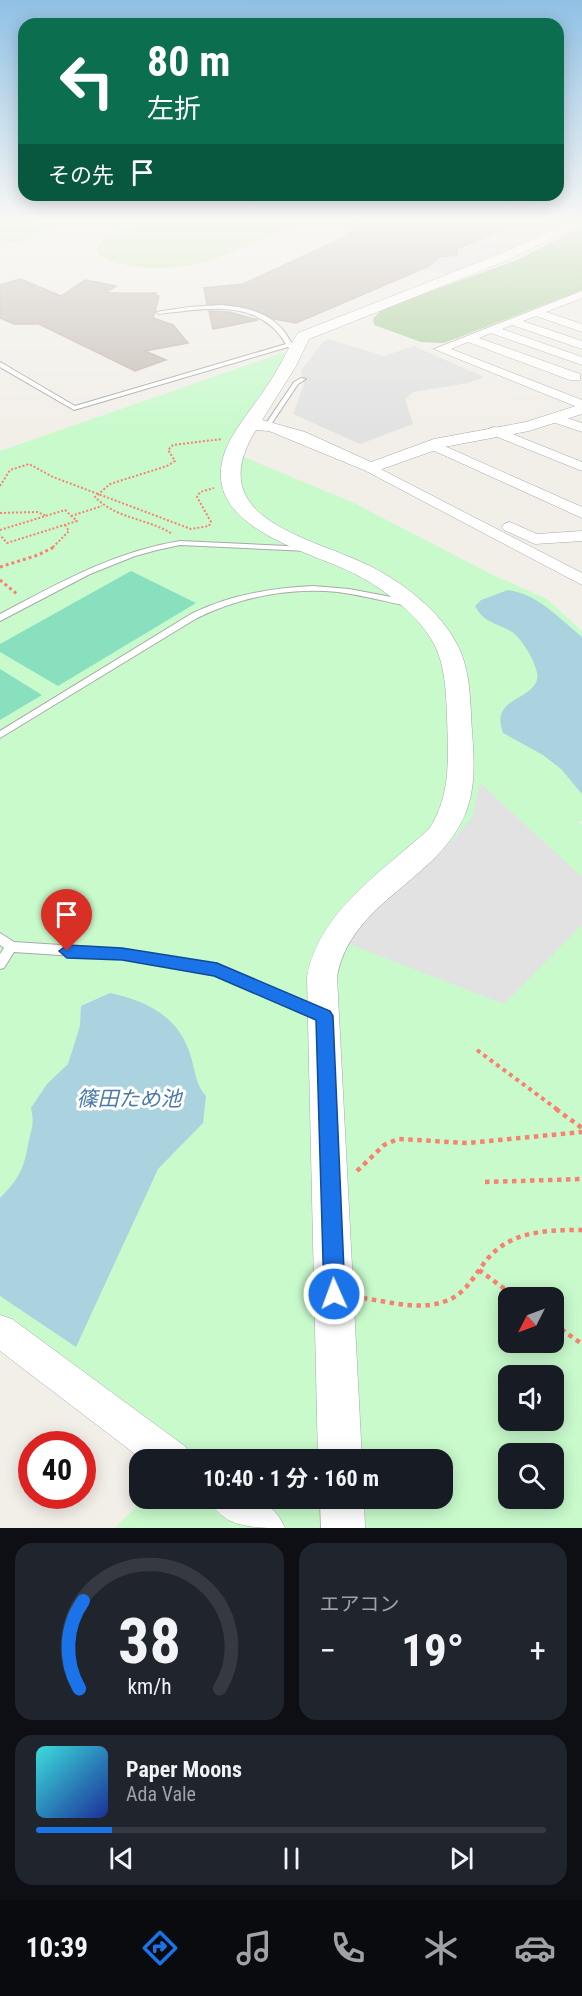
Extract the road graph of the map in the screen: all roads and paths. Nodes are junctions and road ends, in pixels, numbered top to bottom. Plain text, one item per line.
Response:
1 (419, 290) edge
2 (582, 294) edge
3 (159, 312) dead end
4 (535, 312) junction
5 (512, 321) junction
6 (582, 328) edge
7 (490, 329) junction
8 (557, 336) junction
9 (468, 338) junction
10 (536, 345) junction
11 (582, 345) edge
12 (292, 349) junction
13 (513, 355) junction
14 (582, 361) edge
15 (0, 364) edge
16 (578, 375) edge
17 (303, 379) dead end
18 (558, 385) dead end
19 (582, 407) edge
20 (555, 418) junction
21 (256, 427) junction
22 (582, 428) edge
23 (495, 431) junction
24 (433, 445) junction
25 (375, 466) junction
26 (582, 467) edge
27 (231, 485) junction
28 (0, 486) edge
29 (96, 494) junction
30 (102, 506) junction
31 (0, 513) edge
32 (582, 513) edge
33 (47, 516) junction
34 (71, 516) junction
35 (64, 524) junction
36 (0, 530) edge
37 (0, 536) edge
38 (582, 536) edge
39 (5, 540) junction
40 (0, 542) edge
41 (180, 543) junction
42 (309, 549) junction
43 (0, 567) edge
44 (0, 580) edge
45 (582, 580) edge
46 (408, 603) junction
47 (24, 606) junction
48 (0, 618) edge
49 (0, 735) edge
50 (0, 938) edge
51 (11, 947) junction
52 (0, 964) edge
53 (324, 1016) junction
54 (477, 1050) dead end
55 (582, 1130) edge
56 (353, 1176) dead end
57 (582, 1179) edge
58 (485, 1182) dead end
59 (582, 1230) edge
60 (479, 1270) junction
61 (502, 1287) edge
62 (334, 1294) junction
63 (0, 1331) edge
64 (564, 1331) edge
65 (582, 1344) edge
66 (158, 1449) edge
67 (340, 1449) edge
68 (241, 1509) edge
69 (342, 1509) edge
70 (266, 1528) edge
71 (343, 1528) edge

1 - 12 street
2 - 4 street
3 - 12 lane
4 - 5 street
4 - 6 street
5 - 7 street
5 - 8 street
7 - 9 street
7 - 10 street
8 - 10 street
8 - 11 street
9 - 13 street
9 - 19 street
10 - 13 street
10 - 14 street
12 - 15 lane
12 - 21 street
13 - 16 street
16 - 18 street
17 - 21 lane
19 - 20 street
20 - 22 street
20 - 23 street
21 - 25 street
21 - 27 street
21 - 29 path
23 - 24 street
23 - 26 street
24 - 25 street
24 - 32 street
25 - 38 street
25 - 45 street
27 - 29 path
27 - 42 street
28 - 29 path
29 - 30 path
30 - 34 path
30 - 41 path
31 - 33 path
33 - 34 path
33 - 36 path
34 - 35 path
35 - 39 path
35 - 43 path
37 - 39 path
39 - 40 path
41 - 42 lane
41 - 47 lane
42 - 46 street
44 - 47 path
46 - 49 lane
46 - 53 street
47 - 48 lane
50 - 51 lane
51 - 52 lane
51 - 53 lane
53 - 62 street
54 - 55 path
55 - 56 path
57 - 58 path
59 - 60 path
60 - 61 path
60 - 62 path
62 - 67 street
63 - 66 street
64 - 65 path
68 - 70 street
69 - 71 street

